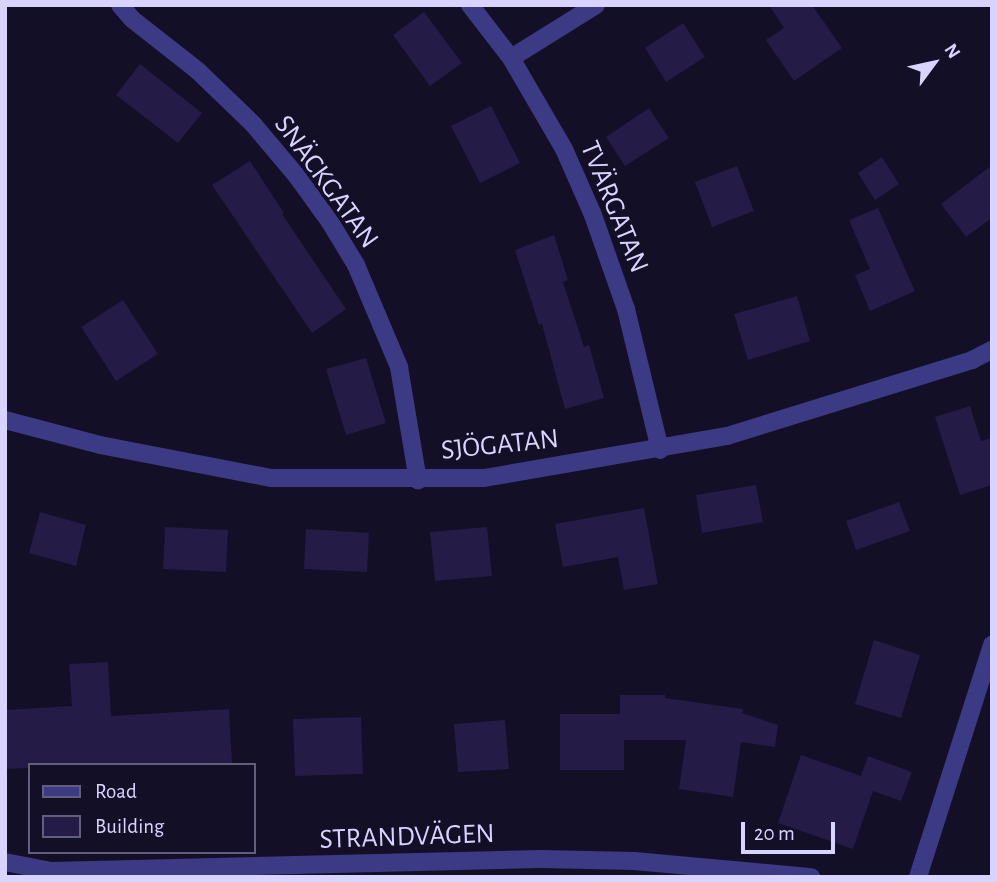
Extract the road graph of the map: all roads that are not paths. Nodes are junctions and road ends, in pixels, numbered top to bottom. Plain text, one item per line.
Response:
1 (120, 5) edge
2 (470, 5) edge
3 (596, 5) edge
4 (511, 58) junction
5 (992, 351) edge
6 (5, 420) edge
7 (660, 450) junction
8 (418, 480) junction
9 (992, 645) edge
10 (5, 862) edge
11 (811, 877) edge
12 (918, 877) edge

1 - 8 street, SNÄCKGATAN
2 - 4 street, TVÄRGATAN
3 - 4 street
4 - 7 street, TVÄRGATAN
5 - 7 street, SJÖGATAN
6 - 8 street, SJÖGATAN
7 - 8 street, SJÖGATAN
9 - 12 street
10 - 11 street, STRANDVÄGEN

